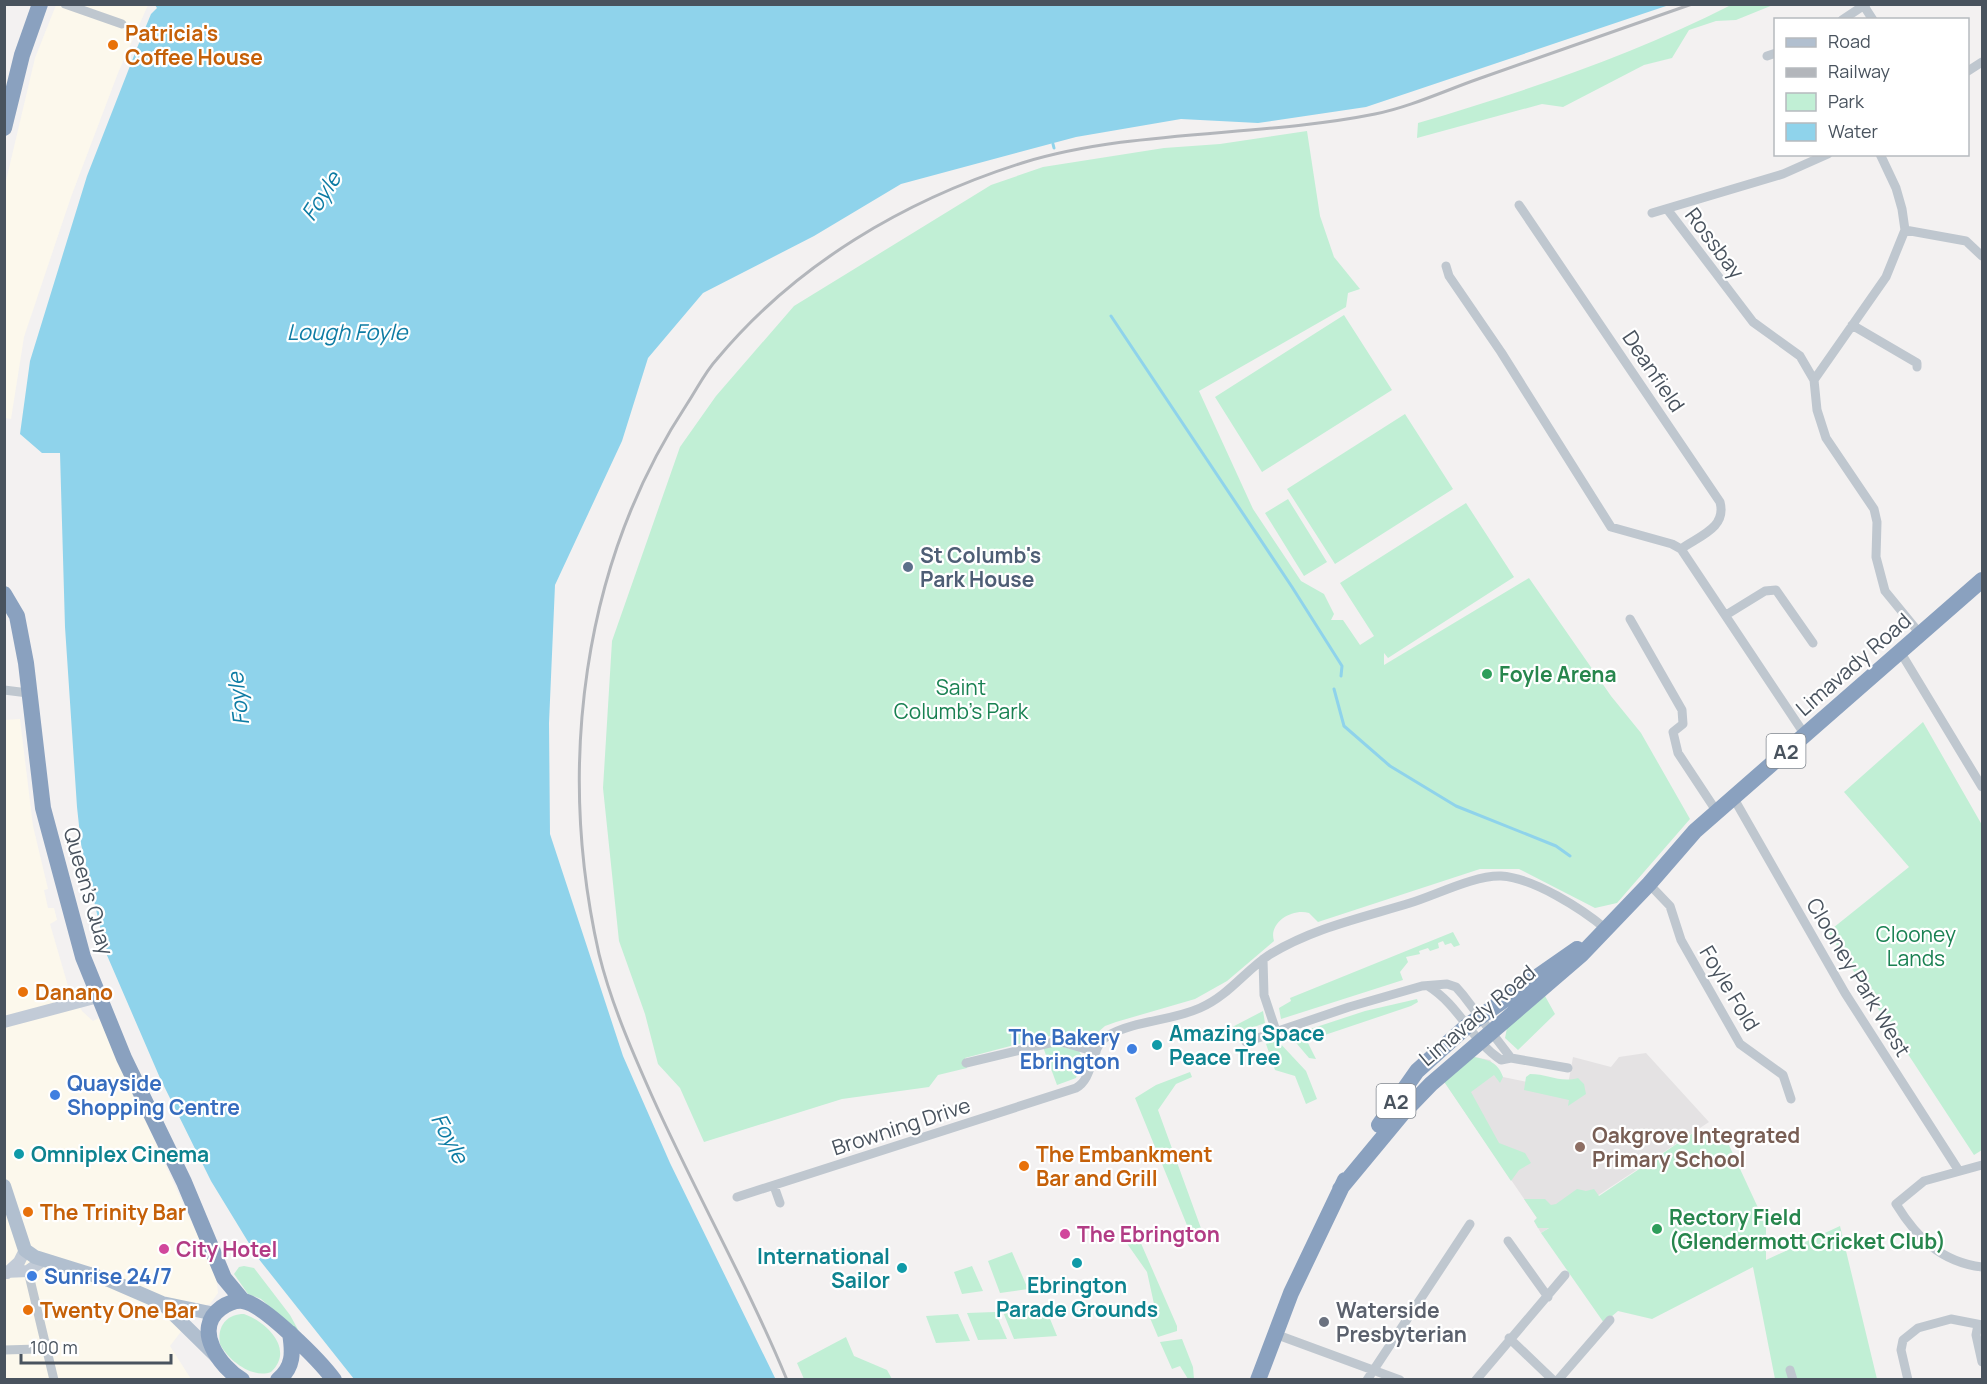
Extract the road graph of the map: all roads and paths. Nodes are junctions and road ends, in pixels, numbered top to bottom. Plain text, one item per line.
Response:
1 (40, 4) edge
2 (65, 4) edge
3 (1865, 5) edge
4 (1845, 18) edge
5 (122, 24) dead end
6 (1983, 62) edge
7 (1969, 71) edge
8 (4, 128) edge
9 (1823, 156) edge
10 (1881, 156) edge
11 (1520, 205) dead end
12 (1667, 209) junction
13 (1652, 213) dead end
14 (1905, 230) junction
15 (1983, 256) edge
16 (1446, 266) dead end
17 (1852, 325) junction
18 (1917, 367) dead end
19 (1814, 380) junction
20 (1681, 549) junction
21 (1983, 580) edge
22 (4, 594) edge
23 (4, 615) edge
24 (1726, 615) junction
25 (1630, 619) dead end
26 (19, 634) junction
27 (1921, 635) junction
28 (1813, 643) dead end
29 (1901, 654) junction
30 (4, 690) edge
31 (28, 693) junction
32 (1805, 735) junction
33 (1983, 787) edge
34 (1733, 797) junction
35 (1717, 812) junction
36 (1649, 884) junction
37 (1604, 932) junction
38 (1263, 959) junction
39 (1428, 986) junction
40 (98, 996) junction
41 (4, 1022) edge
42 (1480, 1028) junction
43 (1276, 1031) junction
44 (1246, 1042) dead end
45 (1095, 1052) junction
46 (1511, 1058) junction
47 (966, 1064) dead end
48 (1568, 1068) dead end
49 (1791, 1099) dead end
50 (1983, 1165) edge
51 (1959, 1171) junction
52 (4, 1186) edge
53 (774, 1186) junction
54 (1340, 1189) junction
55 (737, 1197) dead end
56 (780, 1203) dead end
57 (1470, 1224) dead end
58 (1508, 1241) dead end
59 (25, 1250) junction
60 (42, 1261) junction
61 (1983, 1267) edge
62 (28, 1271) junction
63 (6, 1272) edge
64 (1565, 1275) dead end
65 (224, 1278) junction
66 (1548, 1298) junction
67 (243, 1301) junction
68 (162, 1304) junction
69 (218, 1312) junction
70 (1610, 1320) dead end
71 (1980, 1325) edge
72 (290, 1333) junction
73 (1275, 1334) junction
74 (1509, 1338) junction
75 (45, 1341) junction
76 (4, 1350) edge
77 (217, 1356) junction
78 (1983, 1362) edge
79 (1372, 1369) junction
80 (283, 1379) edge
81 (54, 1380) edge
82 (242, 1380) edge
83 (334, 1380) edge
84 (1258, 1380) edge
85 (1367, 1380) edge
86 (1400, 1380) edge
87 (1476, 1380) edge
88 (1553, 1380) edge
89 (1558, 1380) edge
90 (1908, 1380) edge

1 - 8 highway
2 - 5 street
3 - 4 street
6 - 7 street
9 - 12 street, Rossbay
10 - 14 street
11 - 20 street, Deanfield
12 - 13 street, Rossbay
12 - 19 street, Rossbay
14 - 15 street
14 - 17 street
16 - 20 street
17 - 18 street
17 - 19 street
19 - 27 street
20 - 24 street
21 - 27 highway, Limavady Road / A2
22 - 26 highway, Queen's Quay
23 - 26 highway, Queen's Quay
24 - 28 street
24 - 32 street
25 - 35 street
26 - 31 highway, Queen's Quay
27 - 29 highway, Limavady Road / A2
29 - 32 highway, Limavady Road / A2
29 - 33 street
30 - 31 street
31 - 40 highway, Queen's Quay
32 - 34 highway, Limavady Road / A2
34 - 35 highway, Limavady Road / A2
34 - 51 street, Clooney Park West
35 - 36 highway, Limavady Road / A2
36 - 37 highway, Limavady Road / A2
36 - 49 street, Foyle Fold
37 - 38 street
37 - 42 highway, Limavady Road / A2
37 - 42 highway, Limavady Road / A2
38 - 43 street
38 - 45 street
39 - 42 street
39 - 42 street
39 - 43 street
40 - 41 main road
40 - 65 highway, Queen's Quay
42 - 46 street
42 - 46 street
42 - 54 highway, Limavady Road / A2
42 - 54 highway, Limavady Road / A2
43 - 44 street
45 - 47 street
45 - 53 street, Browning Drive
46 - 48 street
50 - 51 street
51 - 61 street
52 - 59 main road
53 - 55 street, Browning Drive
53 - 56 street
54 - 73 highway, Limavady Road / A2
57 - 79 street
58 - 66 street
59 - 60 main road
59 - 63 main road
60 - 62 main road
60 - 68 main road
62 - 63 main road
62 - 75 street
64 - 66 street
65 - 67 highway, Queen's Quay
65 - 69 highway, Queen's Quay
66 - 74 street
67 - 69 highway
67 - 72 highway
68 - 69 main road
68 - 77 main road
69 - 77 highway, Queen's Quay
70 - 89 street
71 - 78 street
71 - 90 street
72 - 80 highway
72 - 83 highway
73 - 79 street
73 - 84 highway, Limavady Road / A2
74 - 87 street
74 - 88 street
75 - 76 street
75 - 81 street
77 - 82 highway
79 - 85 street
79 - 86 street

